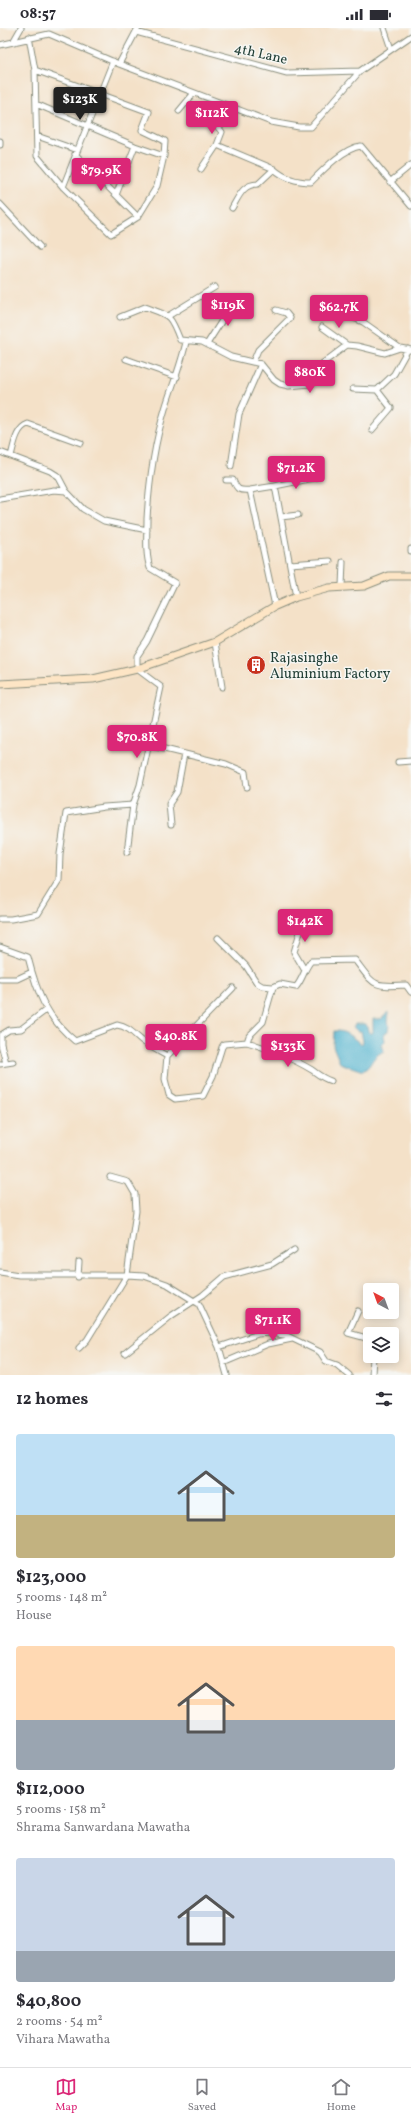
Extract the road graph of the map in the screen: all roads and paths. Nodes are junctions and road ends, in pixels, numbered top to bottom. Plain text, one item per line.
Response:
1 (21, 28) edge
2 (384, 28) edge
3 (137, 30) edge
4 (411, 36) edge
5 (29, 37) junction
6 (14, 42) junction
7 (0, 45) edge
8 (391, 49) junction
9 (112, 61) junction
10 (119, 64) junction
11 (35, 70) junction
12 (360, 71) junction
13 (99, 93) junction
14 (194, 93) junction
15 (213, 101) junction
16 (36, 104) junction
17 (179, 111) dead end
18 (88, 125) junction
19 (37, 136) junction
20 (0, 141) edge
21 (0, 145) edge
22 (217, 145) junction
23 (135, 146) junction
24 (76, 152) junction
25 (164, 156) junction
26 (411, 165) edge
27 (201, 168) dead end
28 (274, 169) junction
29 (390, 182) junction
30 (63, 187) junction
31 (116, 196) junction
32 (0, 204) edge
33 (411, 206) edge
34 (232, 208) dead end
35 (138, 217) junction
36 (40, 247) dead end
37 (215, 287) dead end
38 (235, 300) dead end
39 (276, 310) dead end
40 (168, 316) junction
41 (120, 317) dead end
42 (354, 318) dead end
43 (322, 327) dead end
44 (186, 342) junction
45 (207, 344) junction
46 (347, 345) junction
47 (400, 348) junction
48 (410, 349) edge
49 (126, 359) dead end
50 (253, 362) junction
51 (261, 364) junction
52 (177, 377) junction
53 (353, 389) dead end
54 (377, 390) junction
55 (372, 430) dead end
56 (81, 443) dead end
57 (0, 452) edge
58 (10, 456) junction
59 (231, 466) dead end
60 (314, 478) dead end
61 (226, 480) dead end
62 (275, 486) junction
63 (250, 490) junction
64 (66, 491) junction
65 (0, 499) edge
66 (298, 515) dead end
67 (281, 517) junction
68 (147, 530) junction
69 (330, 561) dead end
70 (343, 562) dead end
71 (290, 564) junction
72 (411, 576) edge
73 (342, 586) junction
74 (296, 597) junction
75 (275, 606) junction
76 (215, 642) junction
77 (137, 669) junction
78 (0, 684) edge
79 (222, 687) dead end
80 (148, 745) junction
81 (184, 754) junction
82 (411, 760) edge
83 (398, 762) dead end
84 (247, 787) dead end
85 (133, 805) junction
86 (171, 825) dead end
87 (127, 852) dead end
88 (304, 918) dead end
89 (0, 919) edge
90 (218, 938) dead end
91 (0, 947) edge
92 (304, 969) junction
93 (32, 972) junction
94 (0, 979) edge
95 (272, 986) junction
96 (233, 988) dead end
97 (411, 992) edge
98 (46, 1010) junction
99 (247, 1042) junction
100 (167, 1056) junction
101 (13, 1062) dead end
102 (6, 1063) junction
103 (0, 1064) edge
104 (331, 1081) dead end
105 (110, 1177) dead end
106 (294, 1250) dead end
107 (79, 1262) dead end
108 (0, 1272) edge
109 (127, 1275) junction
110 (78, 1277) junction
111 (195, 1302) junction
112 (358, 1311) dead end
113 (363, 1337) edge
114 (292, 1339) junction
115 (219, 1347) junction
116 (79, 1348) dead end
117 (125, 1353) dead end
118 (373, 1363) edge
119 (223, 1364) junction
120 (227, 1375) edge
121 (349, 1375) edge
122 (372, 1375) edge

1 - 6 street
2 - 8 street
3 - 10 street
3 - 12 street, 4th Lane
4 - 8 street
5 - 6 street
5 - 9 street
5 - 11 street
6 - 7 street
8 - 12 street
9 - 10 street
9 - 13 street
10 - 14 street
11 - 13 street
11 - 16 street
12 - 15 street
13 - 18 street
13 - 25 street
14 - 15 street
14 - 17 street
15 - 22 street
16 - 18 street
16 - 19 street
18 - 23 street
18 - 24 street
19 - 24 street
19 - 30 street
20 - 21 street
22 - 27 street
22 - 28 street
23 - 25 street
23 - 31 street
24 - 30 street
24 - 31 street
25 - 35 street
26 - 29 street
28 - 29 street
28 - 34 street
29 - 33 street
30 - 35 street
31 - 35 street
32 - 36 street
37 - 40 street
38 - 45 street
39 - 50 street
40 - 41 street
40 - 44 street
42 - 47 street
43 - 46 street
44 - 45 street
44 - 52 street
45 - 50 street
46 - 47 street
46 - 51 street
47 - 48 street
48 - 54 street
49 - 52 street
50 - 51 street
51 - 59 street
52 - 68 street
53 - 54 street
54 - 55 street
56 - 58 street
57 - 58 street
58 - 64 street
60 - 62 street
61 - 63 street
62 - 63 street
62 - 67 street
63 - 75 street
64 - 65 street
64 - 68 street
66 - 67 street
67 - 71 street
68 - 77 street
69 - 71 street
70 - 73 street
71 - 74 street
72 - 73 street
73 - 74 street
74 - 75 street
75 - 76 street
76 - 77 street
76 - 79 street
77 - 78 street
77 - 80 street
80 - 81 street
80 - 85 street
81 - 84 street
81 - 86 street
82 - 83 street
85 - 87 street
85 - 89 street
88 - 92 street
90 - 95 street
91 - 93 street
92 - 95 street
92 - 97 street
93 - 94 street
93 - 98 street
95 - 99 street
96 - 100 street
98 - 100 street
98 - 102 street
99 - 100 street
99 - 104 street
101 - 102 street
102 - 103 street
105 - 109 street
106 - 111 street
107 - 110 street
108 - 110 street
109 - 110 street
109 - 111 street
109 - 116 street
111 - 115 street
111 - 117 street
112 - 113 street
114 - 115 street
114 - 119 street
114 - 121 street
115 - 119 street
118 - 122 street
119 - 120 street

